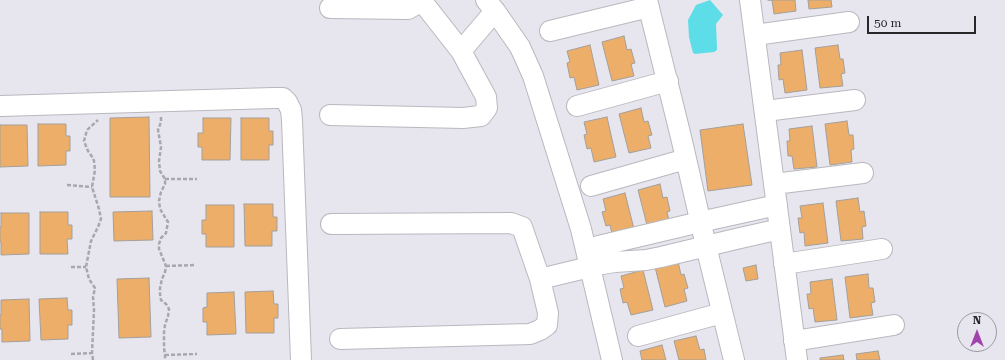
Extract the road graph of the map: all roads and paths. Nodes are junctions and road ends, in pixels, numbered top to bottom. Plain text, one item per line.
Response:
1 (750, 0) edge
2 (421, 1) edge
3 (648, 3) edge
4 (490, 5) edge
5 (330, 8) dead end
6 (849, 22) dead end
7 (550, 31) dead end
8 (755, 35) junction
9 (461, 51) junction
10 (668, 82) junction
11 (855, 100) dead end
12 (162, 101) junction
13 (104, 103) junction
14 (0, 106) edge
15 (577, 106) dead end
16 (765, 111) junction
17 (330, 115) dead end
18 (686, 159) junction
19 (863, 173) dead end
20 (164, 179) junction
21 (197, 179) dead end
22 (774, 184) junction
23 (67, 185) dead end
24 (591, 186) dead end
25 (92, 187) junction
26 (777, 205) junction
27 (700, 222) junction
28 (331, 224) dead end
29 (780, 229) junction
30 (706, 246) junction
31 (882, 249) dead end
32 (588, 258) junction
33 (784, 264) junction
34 (195, 265) dead end
35 (166, 266) junction
36 (71, 267) dead end
37 (86, 267) junction
38 (540, 279) junction
39 (722, 313) junction
40 (894, 325) dead end
41 (638, 336) dead end
42 (340, 339) dead end
43 (795, 351) edge
44 (92, 353) junction
45 (71, 354) dead end
46 (197, 354) dead end
47 (165, 355) junction
48 (93, 360) edge
49 (164, 360) edge
50 (301, 360) edge
51 (612, 360) edge
52 (734, 360) edge

1 - 8 street
2 - 5 street
2 - 9 street
3 - 7 street
3 - 10 street
4 - 9 street
4 - 32 street
6 - 8 street
8 - 16 street
9 - 17 street
10 - 15 street
10 - 18 street
11 - 16 street
12 - 13 street
12 - 20 path
12 - 50 street
13 - 14 street
13 - 25 path
16 - 22 street
18 - 24 street
18 - 27 street
19 - 22 street
20 - 21 path
20 - 35 path
22 - 26 street
23 - 25 path
25 - 37 path
26 - 27 street
26 - 29 street
27 - 30 street
27 - 32 street
28 - 38 street
29 - 30 street
29 - 33 street
30 - 32 street
30 - 39 street
31 - 33 street
32 - 38 street
32 - 51 street
33 - 43 street
34 - 35 path
35 - 47 path
36 - 37 path
37 - 44 path
38 - 42 street
39 - 41 street
39 - 52 street
40 - 43 street
44 - 45 path
44 - 48 path
46 - 47 path
47 - 49 path

